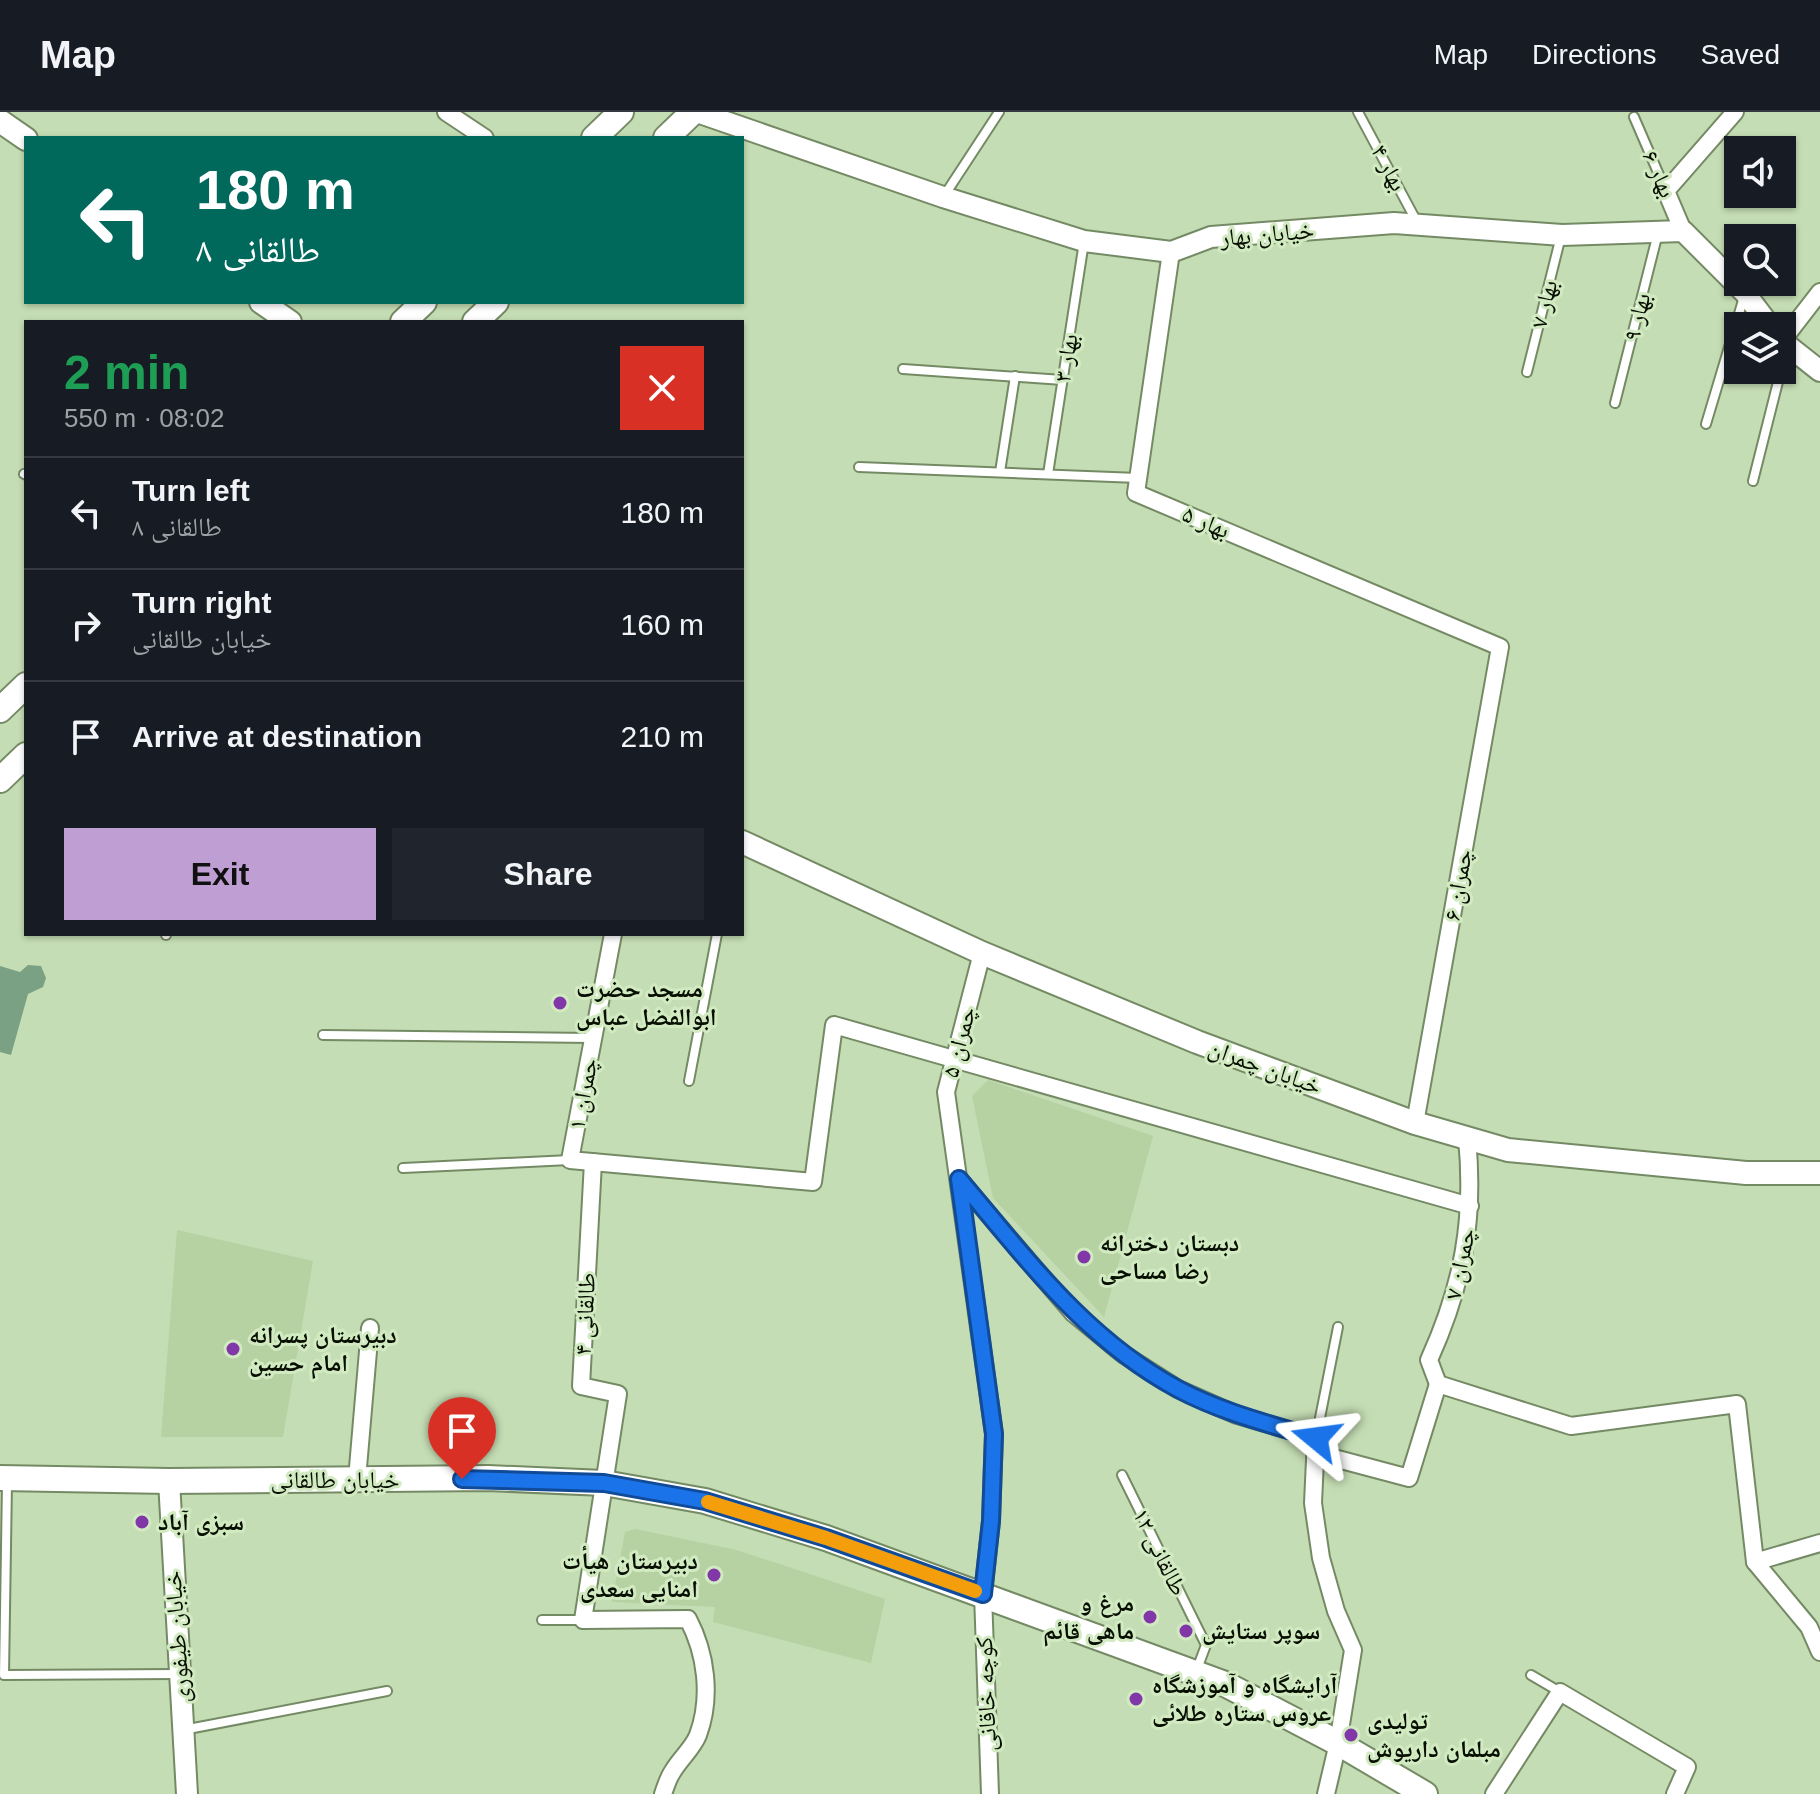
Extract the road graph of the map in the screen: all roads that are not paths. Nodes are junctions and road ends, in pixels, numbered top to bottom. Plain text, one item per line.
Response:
1 (446, 112) edge
2 (621, 112) edge
3 (695, 112) edge
4 (999, 112) edge
5 (1358, 112) edge
6 (1735, 112) edge
7 (1634, 117) dead end
8 (0, 121) edge
9 (482, 136) edge
10 (596, 136) edge
11 (668, 136) edge
12 (24, 138) edge
13 (1666, 191) junction
14 (943, 197) junction
15 (1419, 225) junction
16 (1683, 231) junction
17 (1658, 232) junction
18 (1562, 235) junction
19 (1084, 241) junction
20 (1171, 252) junction
21 (1724, 272) edge
22 (1820, 292) edge
23 (1744, 296) edge
24 (1747, 296) edge
25 (264, 304) edge
26 (422, 304) edge
27 (494, 304) edge
28 (1759, 312) edge
29 (287, 320) edge
30 (405, 320) edge
31 (477, 320) edge
32 (1796, 326) edge
33 (1796, 352) edge
34 (903, 369) dead end
35 (1820, 371) edge
36 (1527, 372) dead end
37 (1015, 376) junction
38 (1063, 380) junction
39 (1778, 384) edge
40 (1615, 403) dead end
41 (1706, 424) dead end
42 (859, 467) dead end
43 (1000, 472) junction
44 (1048, 474) junction
45 (1138, 478) junction
46 (1753, 481) dead end
47 (1500, 647) joint
48 (24, 687) edge
49 (0, 710) edge
50 (24, 757) edge
51 (0, 780) edge
52 (744, 843) edge
53 (613, 936) edge
54 (717, 936) edge
55 (982, 953) junction
56 (323, 1035) dead end
57 (593, 1038) junction
58 (955, 1060) junction
59 (689, 1081) dead end
60 (1415, 1123) junction
61 (1467, 1138) junction
62 (570, 1160) junction
63 (593, 1162) junction
64 (403, 1168) dead end
65 (1820, 1173) edge
66 (959, 1179) junction
67 (1470, 1206) junction
68 (1338, 1327) dead end
69 (370, 1328) dead end
70 (1438, 1384) junction
71 (1315, 1446) junction
72 (1122, 1475) dead end
73 (4, 1478) edge
74 (357, 1479) junction
75 (169, 1481) junction
76 (604, 1483) junction
77 (1820, 1543) edge
78 (1755, 1562) junction
79 (983, 1594) junction
80 (542, 1620) dead end
81 (583, 1620) junction
82 (1820, 1652) edge
83 (1195, 1673) junction
84 (179, 1674) junction
85 (1531, 1675) dead end
86 (387, 1691) dead end
87 (1560, 1692) junction
88 (183, 1730) junction
89 (1338, 1743) junction
90 (187, 1794) edge
91 (663, 1794) edge
92 (990, 1794) edge
93 (1326, 1794) edge
94 (1425, 1794) edge
95 (1494, 1794) edge
96 (1675, 1794) edge

1 - 9 street
2 - 10 main road
3 - 11 main road
3 - 14 street, خیابان بهار
4 - 14 lane
5 - 15 lane, بهار ۴
6 - 13 street
7 - 13 lane, بهار ۶
8 - 12 main road
13 - 16 street, بهار ۶
14 - 19 street, خیابان بهار
15 - 18 street, خیابان بهار
15 - 20 street, خیابان بهار
16 - 17 street, خیابان بهار
16 - 21 street
17 - 18 street, خیابان بهار
17 - 40 lane, بهار ۹
18 - 36 lane, بهار ۷
19 - 20 street, خیابان بهار
19 - 38 lane, بهار ۳
20 - 45 street
22 - 32 street
23 - 41 lane
24 - 28 street
25 - 29 main road
26 - 30 main road
27 - 31 main road
33 - 35 street
34 - 37 lane
37 - 38 lane
37 - 43 lane
38 - 44 lane, بهار ۳
39 - 46 lane
42 - 43 lane
43 - 44 lane
44 - 45 lane
45 - 47 street, بهار ۵
47 - 60 street, چمران ۶
48 - 49 main road
50 - 51 main road
52 - 55 main road, خیابان چمران
53 - 57 street, چمران ۱
54 - 59 lane
55 - 58 street, چمران ۵
55 - 60 main road, خیابان چمران
56 - 57 lane
57 - 62 street, چمران ۱
58 - 63 street
58 - 66 street, چمران ۵
58 - 67 street
60 - 61 main road, خیابان چمران
61 - 65 main road, خیابان چمران
61 - 67 street, چمران ۷
62 - 63 street
62 - 64 lane
63 - 76 street, طالقانی ۴
66 - 71 street
66 - 79 street, چمران ۵
67 - 70 street, چمران ۷
68 - 71 lane
69 - 74 street
70 - 71 street
70 - 78 street
71 - 89 street
72 - 83 lane, طالقانی ۱۲
73 - 75 main road, خیابان طالقانی
73 - 84 lane
74 - 75 main road, خیابان طالقانی
74 - 76 main road, خیابان طالقانی
75 - 84 street, خیابان طیفوری
76 - 79 main road, خیابان طالقانی
76 - 81 street
77 - 78 street
78 - 82 street
79 - 83 main road, خیابان طالقانی
79 - 92 street, کوچه خاقانی
80 - 81 lane
81 - 91 street
83 - 89 main road, خیابان طالقانی
84 - 88 street, خیابان طیفوری
85 - 87 lane
86 - 88 lane
87 - 95 street
87 - 96 street
88 - 90 street, خیابان طیفوری
89 - 93 street
89 - 94 main road, خیابان طالقانی

